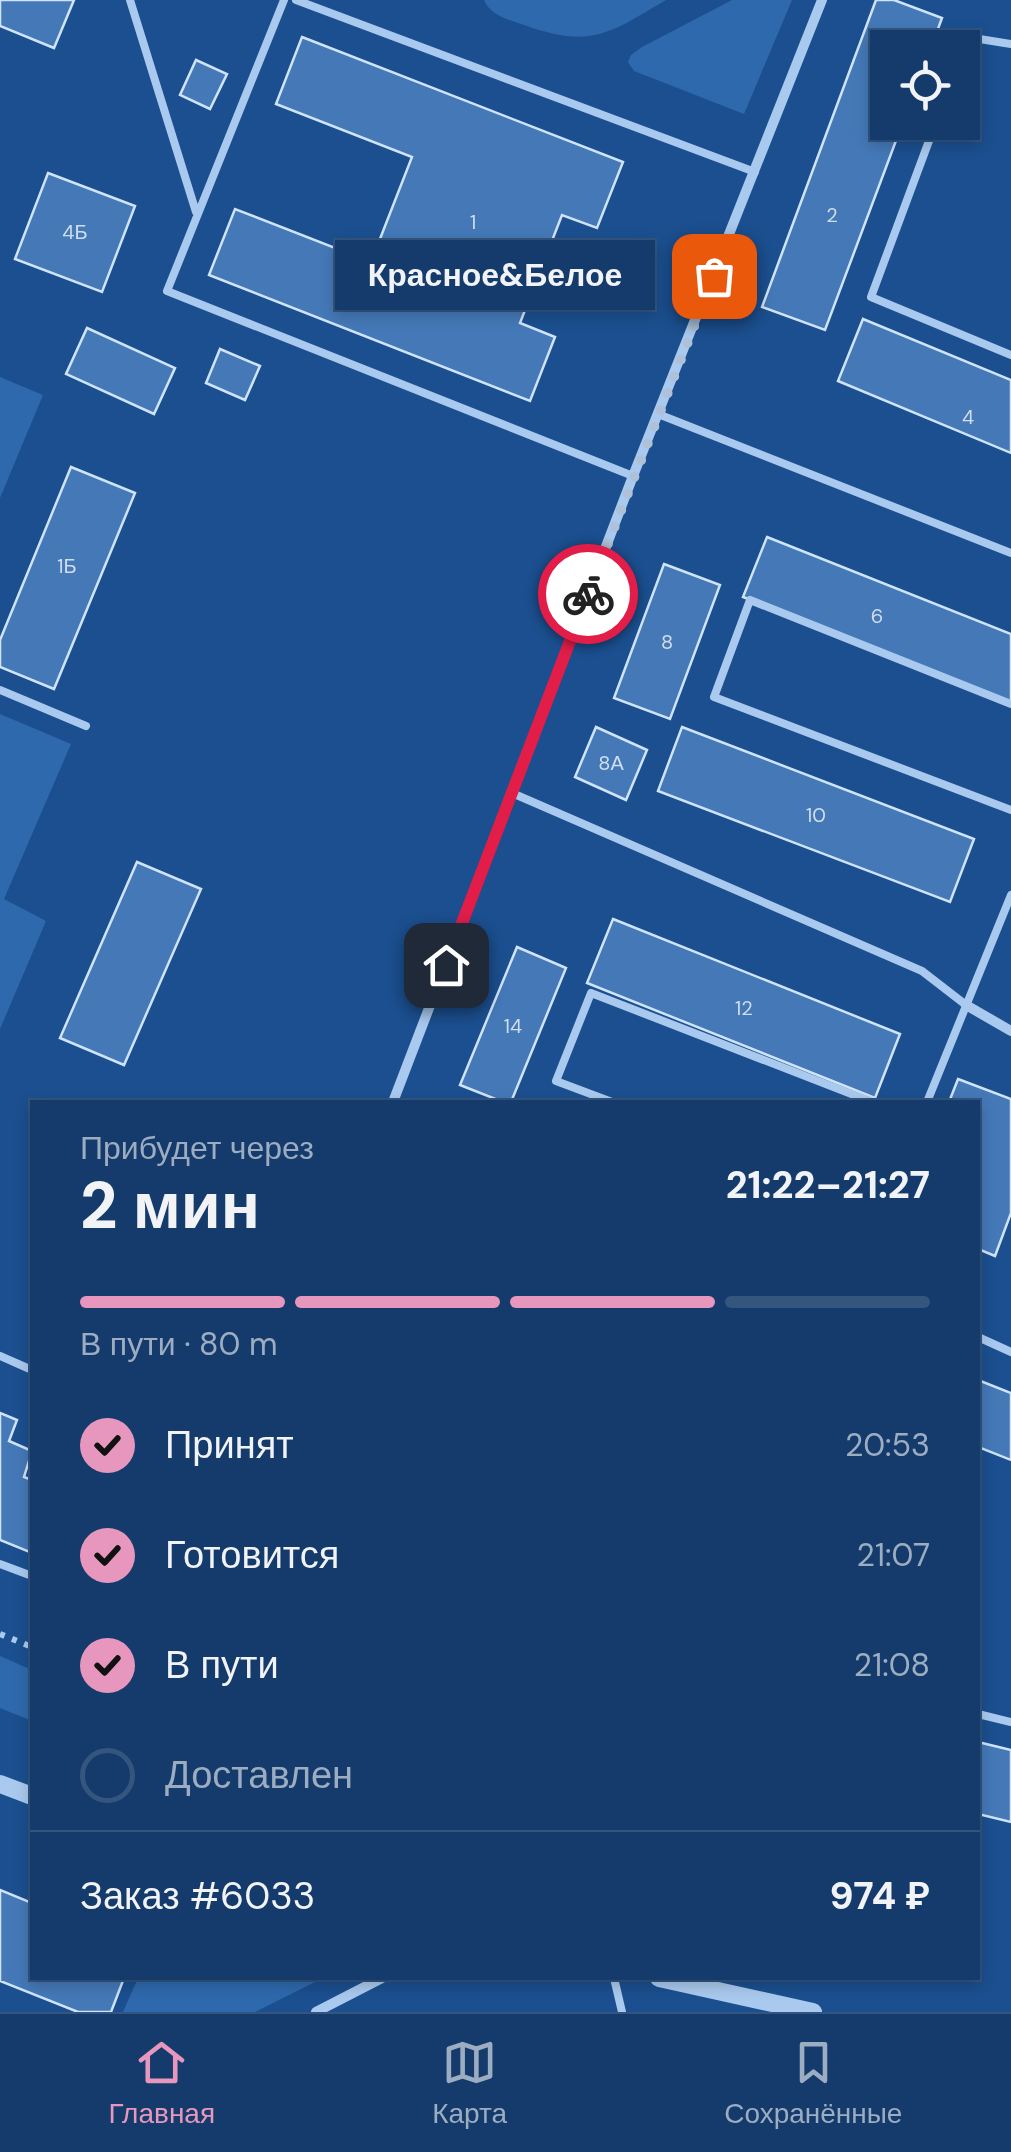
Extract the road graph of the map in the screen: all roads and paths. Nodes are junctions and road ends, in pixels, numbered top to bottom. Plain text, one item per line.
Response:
1 (130, 0) edge
2 (284, 0) edge
3 (296, 0) edge
4 (822, 0) edge
5 (980, 39) edge
6 (1011, 44) edge
7 (929, 140) edge
8 (755, 172) junction
9 (196, 212) junction
10 (1011, 355) edge
11 (658, 414) junction
12 (633, 476) junction
13 (1011, 553) edge
14 (0, 690) edge
15 (1011, 704) edge
16 (86, 726) dead end
17 (512, 793) junction
18 (1011, 810) edge
19 (1011, 895) edge
20 (966, 1005) junction
21 (1011, 1031) edge
22 (393, 1100) edge
23 (607, 1100) edge
24 (867, 1100) edge
25 (929, 1100) edge
26 (980, 1338) edge
27 (1011, 1352) edge
28 (0, 1356) edge
29 (30, 1369) edge
30 (0, 1564) edge
31 (30, 1575) edge
32 (0, 1634) edge
33 (30, 1646) edge
34 (980, 1714) edge
35 (1011, 1722) edge
36 (0, 1784) edge
37 (30, 1795) edge
38 (378, 1980) edge
39 (614, 1980) edge
40 (685, 1981) edge
41 (316, 2012) edge
42 (622, 2012) edge
43 (813, 2012) edge

1 - 9 lane
2 - 9 lane
3 - 8 lane
4 - 8 street
5 - 6 lane
7 - 10 lane
8 - 11 street
9 - 12 lane
11 - 12 street
11 - 13 lane
12 - 17 street
14 - 16 lane
15 - 18 lane
17 - 20 lane
17 - 22 street
19 - 20 lane
20 - 21 street
20 - 25 lane
23 - 24 lane
26 - 27 lane
28 - 29 lane
30 - 31 lane
32 - 33 path
34 - 35 lane
36 - 37 street
38 - 41 street
39 - 42 lane
40 - 43 street

